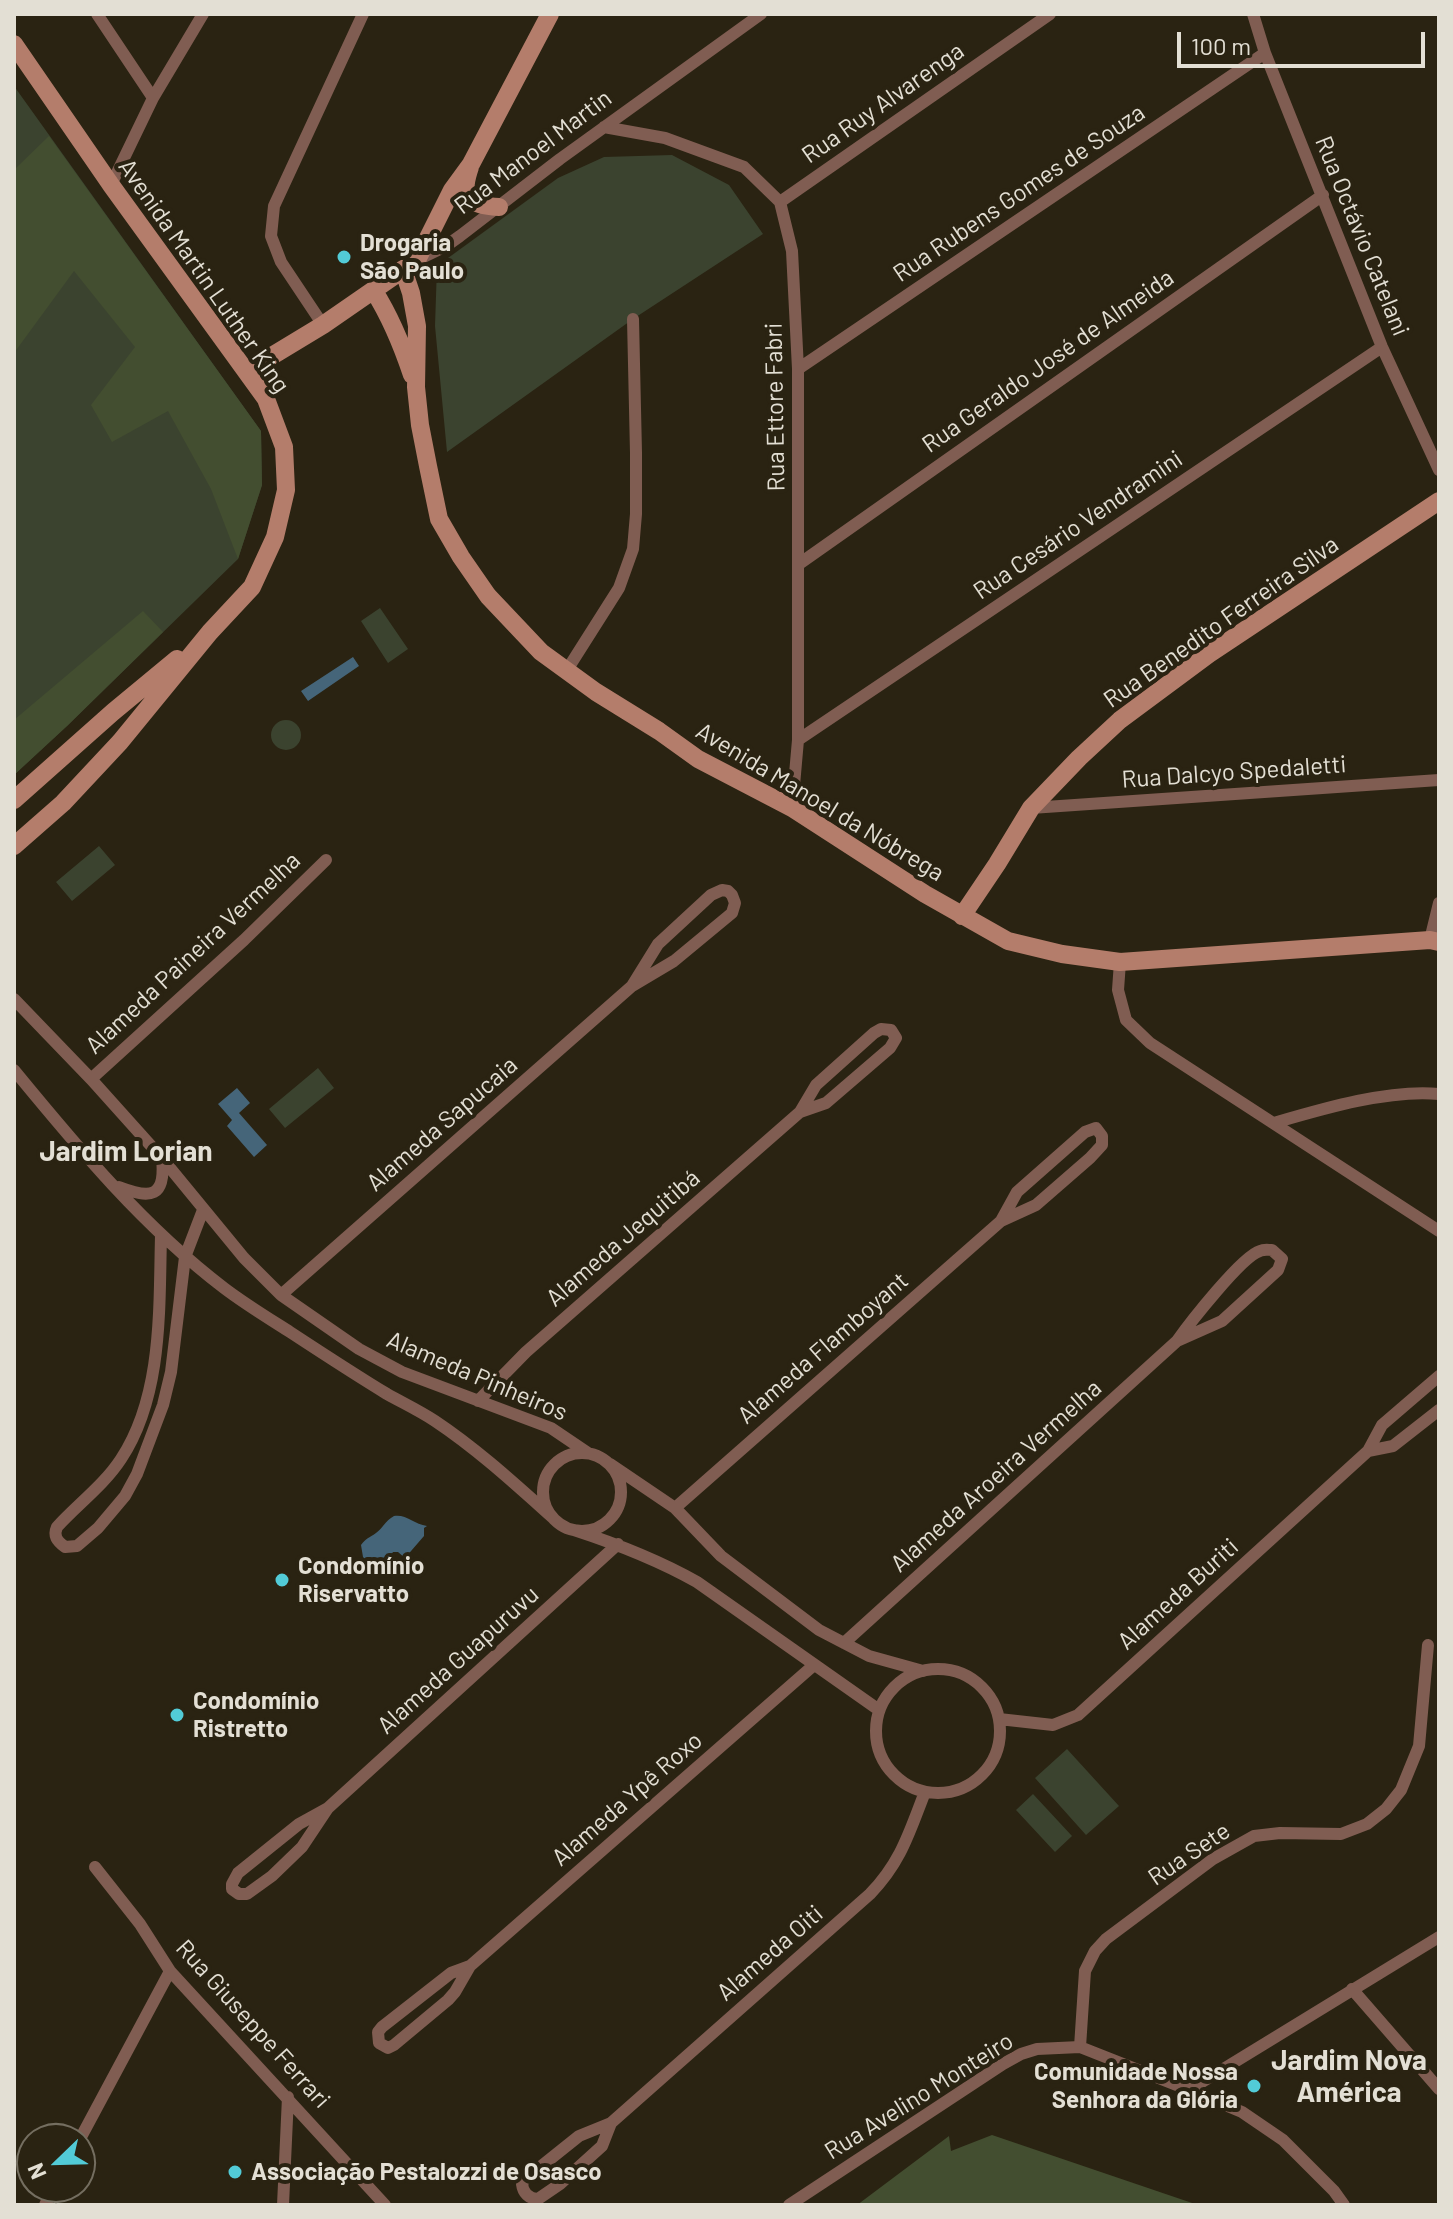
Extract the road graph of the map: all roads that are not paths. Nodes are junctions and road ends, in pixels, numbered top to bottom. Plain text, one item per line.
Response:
1 (97, 14) edge
2 (203, 14) edge
3 (363, 14) edge
4 (550, 14) edge
5 (761, 14) edge
6 (1050, 14) edge
7 (1253, 14) edge
8 (14, 44) edge
9 (1265, 53) junction
10 (153, 98) junction
11 (604, 127) junction
12 (471, 164) junction
13 (111, 185) junction
14 (1323, 195) junction
15 (780, 202) junction
16 (499, 207) junction
17 (410, 265) junction
18 (374, 291) junction
19 (633, 319) dead end
20 (323, 325) junction
21 (1382, 347) junction
22 (798, 369) junction
23 (247, 371) junction
24 (416, 387) junction
25 (1439, 470) edge
26 (1439, 501) edge
27 (799, 564) junction
28 (210, 632) junction
29 (567, 670) junction
30 (798, 740) junction
31 (1439, 780) edge
32 (14, 800) edge
33 (792, 808) junction
34 (1031, 808) junction
35 (14, 846) edge
36 (326, 860) dead end
37 (1439, 903) edge
38 (962, 916) junction
39 (1434, 941) edge
40 (1120, 962) junction
41 (632, 986) junction
42 (14, 1002) edge
43 (14, 1070) edge
44 (91, 1079) junction
45 (1439, 1094) edge
46 (800, 1112) junction
47 (1274, 1123) junction
48 (161, 1157) junction
49 (116, 1186) junction
50 (203, 1210) junction
51 (1001, 1221) junction
52 (1439, 1231) edge
53 (161, 1236) junction
54 (185, 1257) junction
55 (281, 1295) junction
56 (1177, 1341) junction
57 (1439, 1376) edge
58 (478, 1401) junction
59 (1439, 1410) edge
60 (1368, 1451) junction
61 (588, 1453) junction
62 (610, 1464) junction
63 (107, 1477) junction
64 (125, 1496) junction
65 (675, 1508) junction
66 (552, 1517) junction
67 (574, 1530) junction
68 (618, 1544) junction
69 (844, 1643) junction
70 (1428, 1645) dead end
71 (814, 1665) junction
72 (923, 1671) junction
73 (879, 1710) junction
74 (999, 1719) junction
75 (925, 1792) junction
76 (328, 1808) junction
77 (95, 1867) dead end
78 (1439, 1937) edge
79 (470, 1966) junction
80 (170, 1971) junction
81 (1352, 1989) junction
82 (1080, 2047) junction
83 (1439, 2089) edge
84 (1189, 2090) junction
85 (288, 2097) junction
86 (89, 2123) edge
87 (611, 2123) junction
88 (283, 2205) edge
89 (385, 2205) edge
90 (789, 2205) edge
91 (1344, 2205) edge

1 - 10 street
2 - 10 street
3 - 20 street
4 - 12 main road
5 - 11 street, Rua Manoel Martin
6 - 15 street, Rua Ruy Alvarenga
7 - 9 street, Rua Octávio Catelani
8 - 13 main road, Avenida Martin Luther King
9 - 14 street, Rua Octávio Catelani
9 - 22 street, Rua Rubens Gomes de Souza
10 - 13 street
11 - 15 street
11 - 16 street, Rua Manoel Martin
12 - 16 main road
12 - 17 main road
13 - 23 main road, Avenida Martin Luther King
14 - 21 street, Rua Octávio Catelani
14 - 27 street, Rua Geraldo José de Almeida
15 - 22 street, Rua Ettore Fabri
16 - 17 street, Rua Manoel Martin
17 - 18 main road, Rua Manoel Martin
17 - 24 main road, Avenida Manoel da Nóbrega
18 - 20 main road, Rua Manoel Martin
18 - 24 main road, Avenida Manoel da Nóbrega
19 - 29 street
20 - 23 main road, Rua Manoel Martin
21 - 25 street, Rua Octávio Catelani
21 - 30 street, Rua Cesário Vendramini
22 - 27 street, Rua Ettore Fabri
23 - 28 main road, Avenida Martin Luther King
24 - 29 main road, Avenida Manoel da Nóbrega
26 - 34 main road, Rua Benedito Ferreira Silva
27 - 30 street, Rua Ettore Fabri
28 - 32 main road, Avenida Martin Luther King
28 - 35 main road, Avenida Martin Luther King
29 - 33 main road, Avenida Manoel da Nóbrega
30 - 33 street, Rua Ettore Fabri
31 - 34 street, Rua Dalcyo Spedaletti
33 - 38 main road, Avenida Manoel da Nóbrega
34 - 38 main road, Rua Benedito Ferreira Silva
36 - 44 street, Alameda Paineira Vermelha
37 - 39 street
38 - 40 main road, Avenida Manoel da Nóbrega
39 - 40 main road, Avenida Manoel da Nóbrega
40 - 47 street
41 - 41 street, Alameda Sapucaia
41 - 55 street, Alameda Sapucaia
42 - 44 street, Alameda Pinheiros
43 - 49 street, Alameda Pinheiros
44 - 48 street, Alameda Pinheiros
45 - 47 street
46 - 46 street, Alameda Jequitibá
46 - 58 street, Alameda Jequitibá
47 - 52 street
48 - 49 street
48 - 50 street, Alameda Pinheiros
49 - 53 street, Alameda Pinheiros
50 - 54 street
50 - 55 street, Alameda Pinheiros
51 - 51 street, Alameda Flamboyant
51 - 65 street, Alameda Flamboyant
53 - 54 street, Alameda Pinheiros
53 - 63 street
54 - 64 street
54 - 66 street, Alameda Pinheiros
55 - 58 street, Alameda Pinheiros
56 - 56 street, Alameda Aroeira Vermelha
56 - 69 street, Alameda Aroeira Vermelha
57 - 60 street, Alameda Buriti
58 - 61 street, Alameda Pinheiros
59 - 60 street, Alameda Buriti
60 - 74 street, Alameda Buriti
61 - 62 street
61 - 66 street
62 - 65 street
62 - 67 street
63 - 64 street
63 - 64 street
65 - 69 street
66 - 67 street
67 - 68 street
68 - 71 street
68 - 76 street, Alameda Guapuruvu
69 - 72 street
70 - 82 street, Rua Sete
71 - 73 street
71 - 79 street, Alameda Ypê Roxo
72 - 73 street
72 - 74 street
73 - 75 street
74 - 75 street
75 - 87 street, Alameda Oiti
76 - 76 street, Alameda Guapuruvu
77 - 80 street, Rua Giuseppe Ferrari
78 - 81 street
79 - 79 street, Alameda Ypê Roxo
80 - 85 street, Rua Giuseppe Ferrari
80 - 86 street
81 - 83 street
81 - 84 street
82 - 84 street
82 - 90 street, Rua Avelino Monteiro
84 - 91 street
85 - 88 street
85 - 89 street, Rua Giuseppe Ferrari
87 - 87 street, Alameda Oiti

